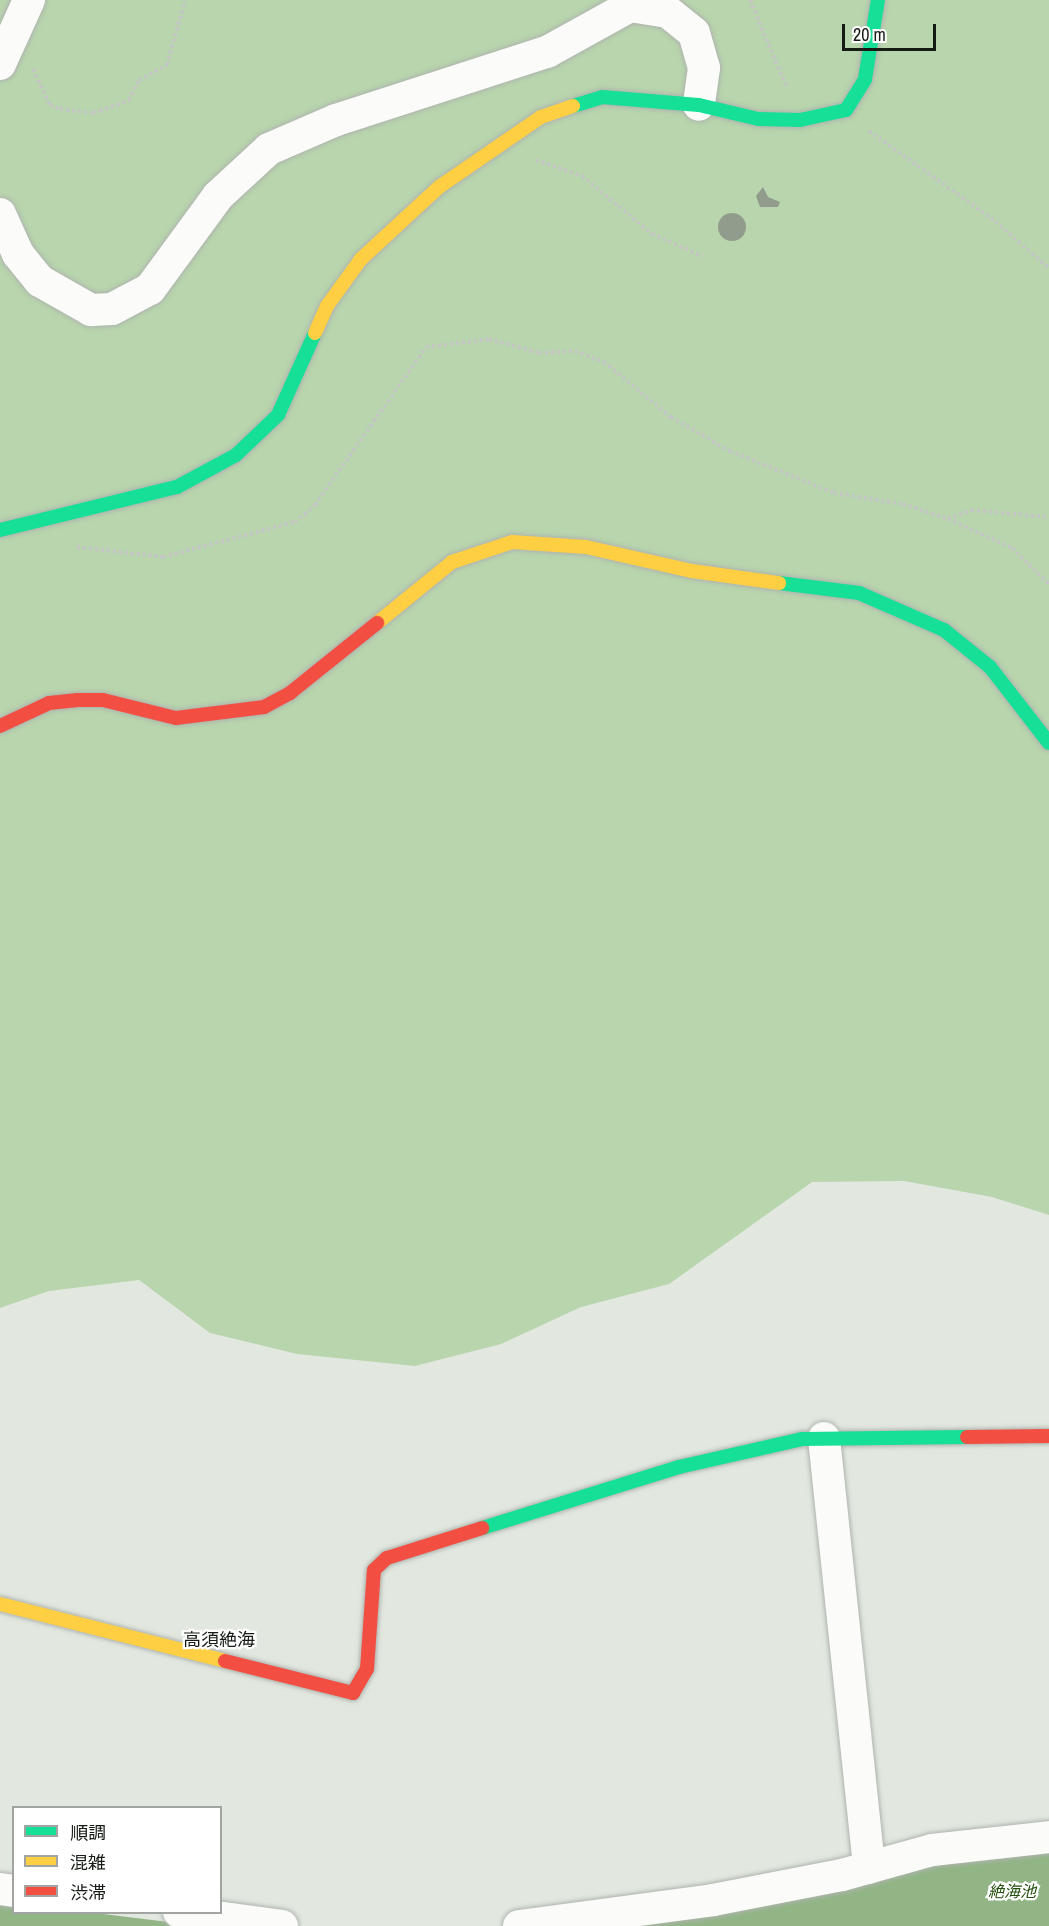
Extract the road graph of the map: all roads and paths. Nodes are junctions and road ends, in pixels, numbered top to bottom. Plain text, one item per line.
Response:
1 (29, 0) edge
2 (185, 0) edge
3 (750, 0) edge
4 (878, 0) edge
5 (12, 35) junction
6 (0, 64) edge
7 (699, 105) junction
8 (846, 110) junction
9 (800, 120) junction
10 (499, 146) junction
11 (0, 214) edge
12 (702, 256) dead end
13 (1049, 268) edge
14 (1049, 517) edge
15 (948, 519) junction
16 (0, 530) edge
17 (69, 546) dead end
18 (1049, 584) edge
19 (0, 726) edge
20 (1049, 743) edge
21 (1049, 1436) edge
22 (824, 1438) junction
23 (0, 1604) edge
24 (1049, 1837) edge
25 (869, 1868) junction
26 (195, 1914) edge
27 (282, 1926) edge
28 (519, 1926) edge

1 - 5 street
2 - 5 path
3 - 9 path
4 - 8 street
5 - 6 street
7 - 9 street
7 - 10 street
7 - 11 street
8 - 9 street
8 - 13 path
10 - 12 path
10 - 16 street
14 - 15 path
15 - 17 path
15 - 18 path
19 - 20 street
21 - 22 street
22 - 23 street
22 - 25 street
24 - 25 street
25 - 28 street
26 - 27 street

